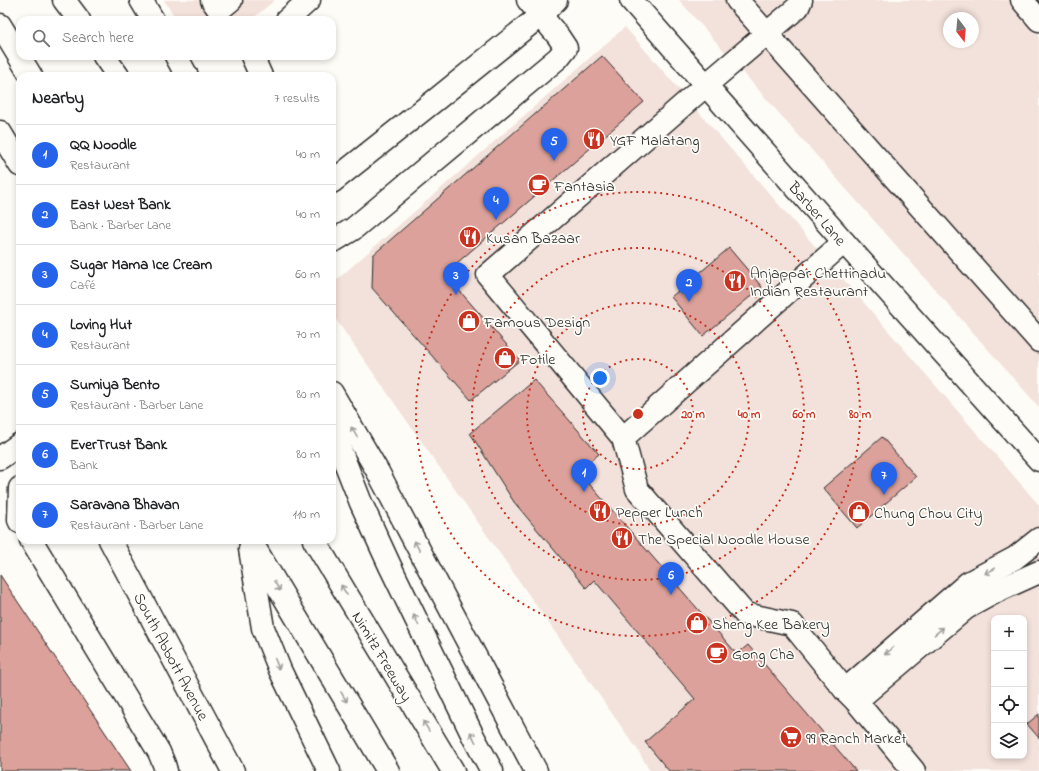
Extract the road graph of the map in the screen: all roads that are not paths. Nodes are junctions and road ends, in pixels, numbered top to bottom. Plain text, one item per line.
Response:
1 (64, 0) edge
2 (141, 0) edge
3 (212, 0) edge
4 (231, 0) edge
5 (309, 0) edge
6 (631, 0) edge
7 (737, 0) edge
8 (801, 0) edge
9 (1022, 0) edge
10 (541, 5) edge
11 (76, 16) edge
12 (151, 16) edge
13 (291, 16) edge
14 (1039, 20) edge
15 (0, 25) edge
16 (767, 34) junction
17 (16, 50) edge
18 (22, 60) edge
19 (178, 60) edge
20 (254, 60) edge
21 (29, 72) edge
22 (185, 72) edge
23 (259, 72) edge
24 (706, 85) junction
25 (0, 132) edge
26 (16, 158) edge
27 (336, 179) edge
28 (336, 239) edge
29 (844, 242) junction
30 (1039, 341) edge
31 (336, 400) edge
32 (623, 438) junction
33 (336, 439) edge
34 (16, 447) edge
35 (0, 458) edge
36 (1039, 460) edge
37 (1039, 539) edge
38 (33, 544) edge
39 (112, 544) edge
40 (250, 544) edge
41 (251, 544) edge
42 (316, 544) edge
43 (1039, 572) edge
44 (470, 645) junction
45 (850, 696) junction
46 (166, 771) edge
47 (234, 771) edge
48 (329, 771) edge
49 (388, 771) edge
50 (453, 771) edge
51 (492, 771) edge
52 (536, 771) edge
53 (545, 771) edge
54 (914, 771) edge

1 - 11 main road
2 - 12 main road
3 - 4 main road
5 - 13 main road
6 - 24 main road, Barber Lane
7 - 16 main road
8 - 16 main road
9 - 14 main road
10 - 27 main road
10 - 28 main road
15 - 17 main road
16 - 24 main road
16 - 30 main road
18 - 21 main road
19 - 22 main road
20 - 23 main road
24 - 29 main road, Barber Lane
24 - 32 main road
25 - 26 main road
29 - 32 main road
29 - 36 main road, Barber Lane
44 -> 31 main road
32 - 45 main road
51 -> 33 main road
34 - 35 main road
37 -> 45 main road
38 - 46 main road
39 - 47 main road, South Abbott Avenue
40 -> 48 main road
41 -> 49 main road
50 -> 42 main road, Nimitz Freeway
45 -> 43 main road
44 - 52 main road
44 - 53 main road
45 - 54 main road

